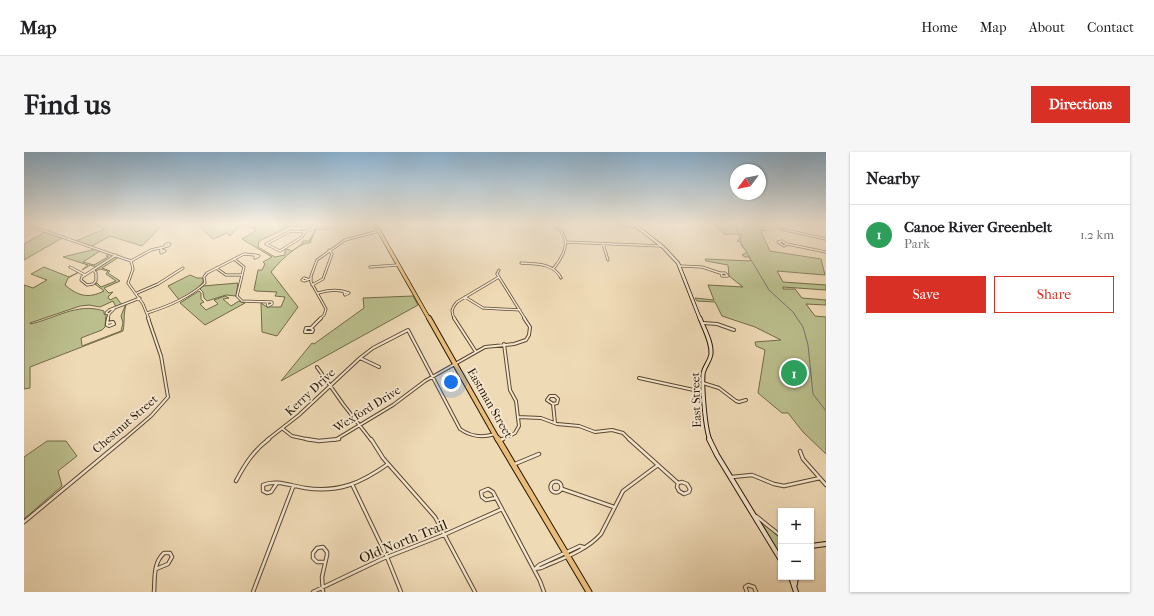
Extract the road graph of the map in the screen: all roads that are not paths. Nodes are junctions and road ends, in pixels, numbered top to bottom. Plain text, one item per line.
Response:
1 (603, 244) edge
2 (85, 245) edge
3 (267, 245) edge
4 (290, 245) edge
5 (339, 245) edge
6 (386, 245) edge
7 (564, 245) edge
8 (634, 245) edge
9 (662, 245) joint
10 (790, 245) edge
11 (165, 246) dead end
12 (329, 250) junction
13 (826, 252) edge
14 (116, 255) junction
15 (255, 255) dead end
16 (234, 259) junction
17 (608, 260) dead end
18 (131, 261) junction
19 (521, 263) dead end
20 (398, 265) junction
21 (680, 266) junction
22 (70, 267) dead end
23 (370, 267) dead end
24 (183, 268) dead end
25 (216, 268) junction
26 (553, 269) junction
27 (92, 270) junction
28 (499, 270) dead end
29 (720, 273) dead end
30 (85, 275) junction
31 (242, 276) junction
32 (499, 277) junction
33 (561, 278) dead end
34 (307, 279) dead end
35 (310, 279) junction
36 (312, 285) junction
37 (344, 292) dead end
38 (318, 293) junction
39 (136, 294) junction
40 (465, 297) junction
41 (140, 298) junction
42 (267, 302) dead end
43 (520, 310) junction
44 (147, 313) junction
45 (107, 323) dead end
46 (703, 323) junction
47 (311, 328) dead end
48 (734, 330) dead end
49 (504, 344) junction
50 (476, 352) junction
51 (360, 358) junction
52 (455, 364) junction
53 (317, 367) dead end
54 (379, 367) dead end
55 (432, 377) junction
56 (639, 378) dead end
57 (704, 384) junction
58 (330, 386) junction
59 (704, 392) junction
60 (746, 400) dead end
61 (553, 404) junction
62 (518, 417) junction
63 (555, 423) junction
64 (359, 425) junction
65 (283, 429) junction
66 (495, 434) junction
67 (499, 440) junction
68 (800, 450) dead end
69 (538, 454) dead end
70 (388, 464) junction
71 (513, 465) junction
72 (658, 465) junction
73 (730, 477) junction
74 (820, 478) junction
75 (236, 481) dead end
76 (277, 483) junction
77 (678, 483) junction
78 (352, 484) junction
79 (826, 485) edge
80 (294, 486) junction
81 (562, 489) junction
82 (496, 498) junction
83 (614, 507) junction
84 (502, 509) junction
85 (753, 514) junction
86 (24, 522) edge
87 (446, 534) junction
88 (778, 534) edge
89 (826, 544) edge
90 (814, 546) edge
91 (567, 554) junction
92 (778, 555) edge
93 (387, 557) junction
94 (325, 562) junction
95 (156, 569) junction
96 (534, 569) junction
97 (792, 580) edge
98 (795, 580) edge
99 (794, 584) junction
100 (323, 587) junction
101 (154, 592) edge
102 (253, 592) edge
103 (312, 592) edge
104 (324, 592) edge
105 (401, 592) edge
106 (474, 592) edge
107 (544, 592) edge
108 (589, 592) edge
109 (747, 592) edge
110 (756, 592) edge
111 (796, 592) edge

1 - 17 street
2 - 14 street
3 - 4 street
5 - 12 street
6 - 20 main road, Eastman Street
7 - 26 street
8 - 9 street
9 - 21 street, East Street
10 - 13 street
11 - 18 street
12 - 35 street
12 - 36 street
14 - 18 street
14 - 27 street
15 - 16 street
16 - 25 street
16 - 31 street
18 - 39 street, Chestnut Street
19 - 26 street
20 - 23 street
20 - 52 main road, Eastman Street
21 - 29 street
21 - 46 street, East Street
22 - 30 street
24 - 39 street
25 - 31 street
25 - 44 street
26 - 33 street
27 - 30 street
27 - 30 street
28 - 32 street
31 - 42 street
32 - 40 street
32 - 43 street, Wexford Drive
34 - 35 street
35 - 36 street
36 - 38 street
37 - 38 street
38 - 47 street
39 - 41 street, Chestnut Street
40 - 43 street
40 - 50 street
41 - 44 street, Chestnut Street
41 - 45 street
43 - 49 street, Wexford Drive
44 - 86 street, Chestnut Street
46 - 48 street
46 - 57 street, East Street
49 - 50 street, Wexford Drive
49 - 62 street
50 - 52 street, Wexford Drive
51 - 54 street
51 - 55 street, Kerry Drive
51 - 58 street, Kerry Drive
52 - 55 street, Wexford Drive
52 - 66 main road, Eastman Street
53 - 58 street
55 - 64 street, Wexford Drive
55 - 66 street
56 - 59 street
57 - 59 street, East Street
57 - 60 street
58 - 64 street
58 - 65 street, Kerry Drive
59 - 73 street, East Street
61 - 61 street
61 - 63 street
62 - 63 street
62 - 67 street
63 - 72 street
64 - 65 street, Wexford Drive
64 - 70 street
65 - 75 street, Kerry Drive
66 - 67 main road, Eastman Street
67 - 71 main road, Eastman Street
68 - 74 street
69 - 71 street
70 - 78 street
70 - 87 street
71 - 91 main road, Eastman Street
72 - 77 street
72 - 83 street
73 - 74 street
73 - 85 street, East Street
74 - 79 street
76 - 76 street
76 - 80 street
77 - 77 street
78 - 80 street
78 - 93 street
80 - 102 street
81 - 81 street
81 - 83 street
82 - 82 street
82 - 84 street
83 - 91 street
84 - 87 street, Old North Trail
84 - 96 street
85 - 88 street
85 - 92 street, East Street
87 - 93 street, Old North Trail
87 - 106 street
89 - 90 street
91 - 96 street
91 - 108 main road, Eastman Street
93 - 100 street, Old North Trail
93 - 105 street
94 - 94 street
94 - 100 street
95 - 95 street
95 - 101 street
96 - 107 street
97 - 99 street
98 - 99 street
99 - 111 street
100 - 103 street, Old North Trail
100 - 104 street
109 - 110 street

